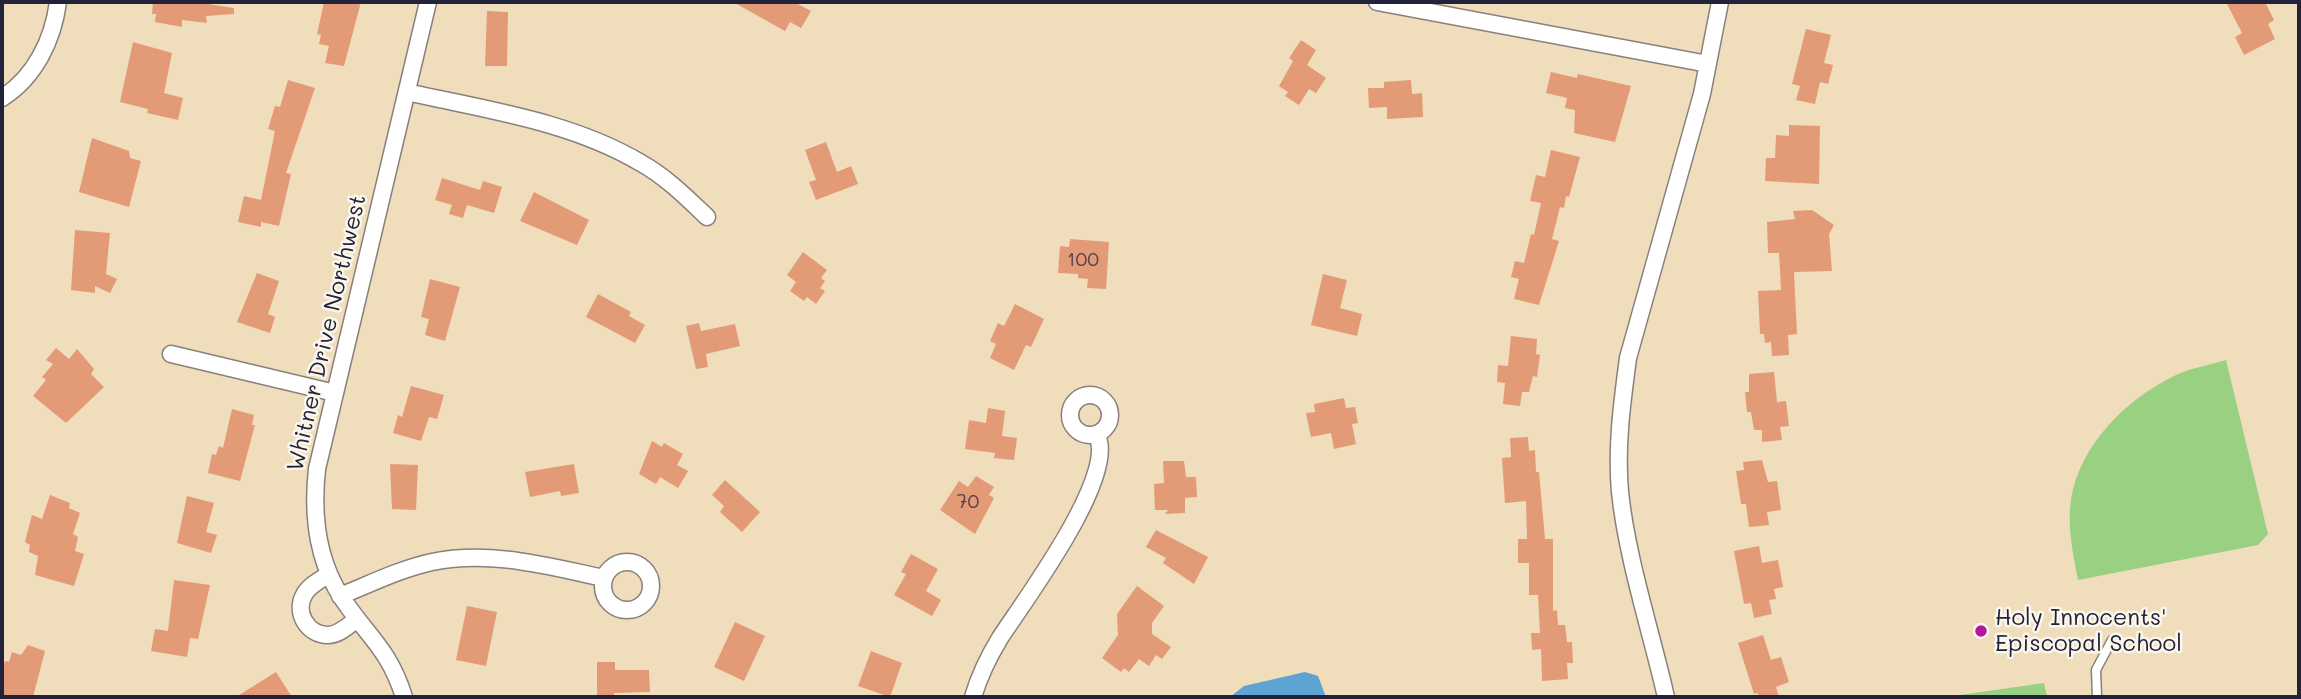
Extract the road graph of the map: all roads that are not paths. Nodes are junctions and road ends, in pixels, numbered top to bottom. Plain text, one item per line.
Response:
1 (58, 2) edge
2 (428, 2) edge
3 (1377, 2) edge
4 (1720, 2) edge
5 (1708, 64) junction
6 (407, 92) junction
7 (2, 98) edge
8 (707, 217) dead end
9 (171, 354) dead end
10 (335, 393) junction
11 (1096, 434) dead end
12 (329, 574) junction
13 (604, 578) dead end
14 (340, 596) junction
15 (357, 619) junction
16 (2112, 640) dead end
17 (404, 697) edge
18 (973, 697) edge
19 (1666, 697) edge
20 (2096, 697) edge

1 - 7 street
2 - 6 street, Whitner Drive Northwest
3 - 5 street
4 - 5 street
5 - 19 street
6 - 8 street
6 - 10 street, Whitner Drive Northwest
9 - 10 street
10 - 12 street, Whitner Drive Northwest
11 - 18 street
12 - 14 street, Whitner Drive Northwest
12 - 15 street
13 - 14 street
14 - 15 street, Whitner Drive Northwest
15 - 17 street, Whitner Drive Northwest
16 - 20 lane

